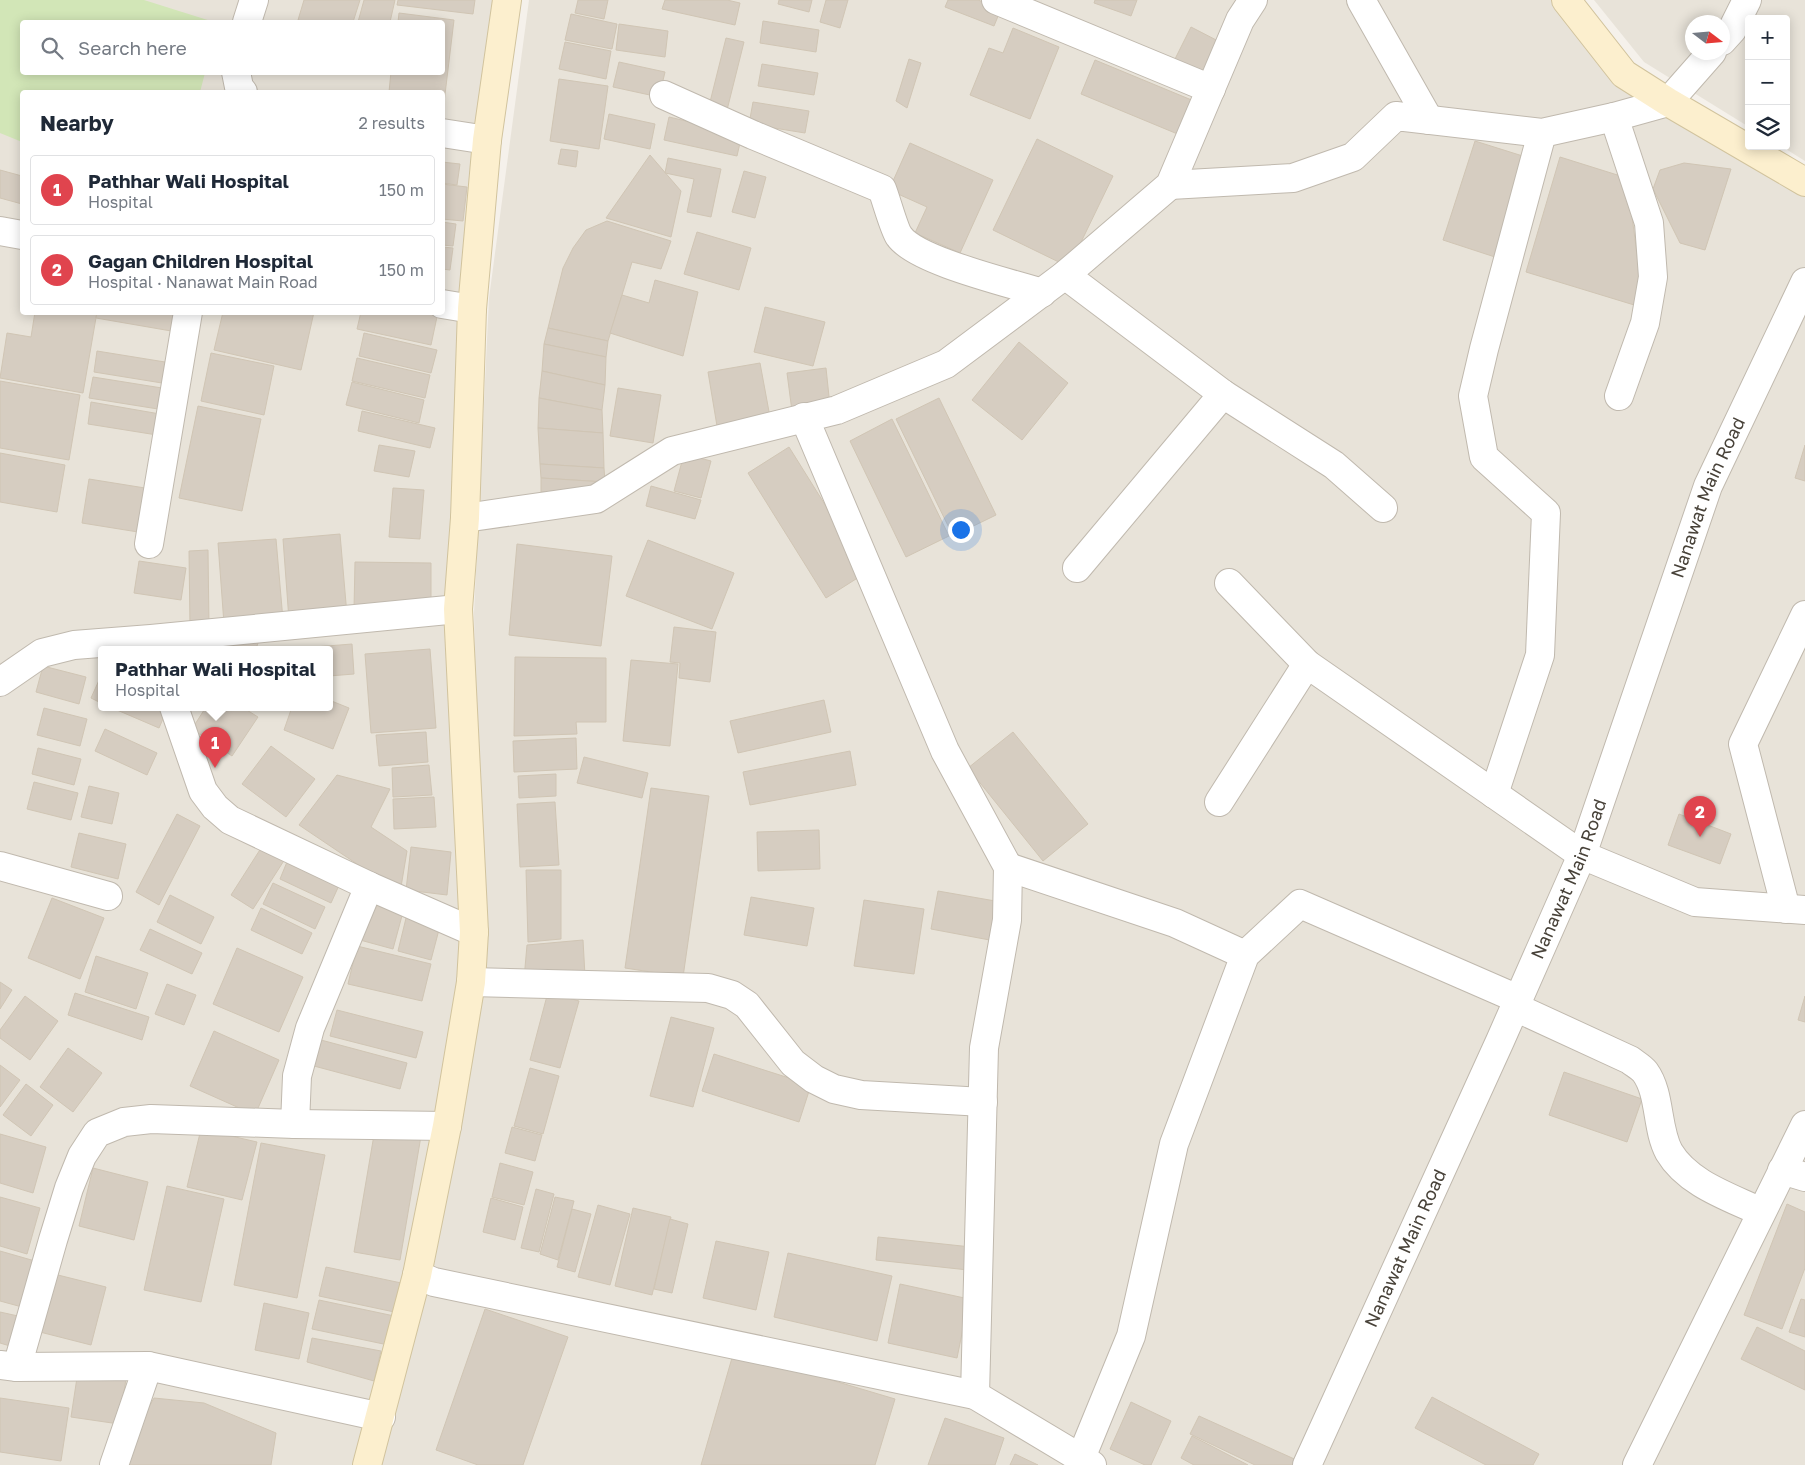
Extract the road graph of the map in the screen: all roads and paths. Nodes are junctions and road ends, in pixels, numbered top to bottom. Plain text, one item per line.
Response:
1 (254, 0) edge
2 (507, 0) edge
3 (996, 0) edge
4 (1253, 0) edge
5 (1361, 0) edge
6 (1566, 0) edge
7 (1747, 0) edge
8 (248, 20) edge
9 (1730, 32) edge
10 (1705, 60) edge
11 (237, 75) edge
12 (1211, 89) junction
13 (242, 90) edge
14 (664, 95) dead end
15 (1668, 102) junction
16 (1614, 117) junction
17 (1429, 120) junction
18 (445, 133) edge
19 (1542, 133) junction
20 (487, 140) junction
21 (1805, 182) edge
22 (1170, 186) junction
23 (0, 231) edge
24 (20, 235) edge
25 (1065, 275) junction
26 (1805, 282) edge
27 (1042, 292) junction
28 (445, 304) edge
29 (472, 309) junction
30 (187, 315) edge
31 (1223, 394) junction
32 (1619, 396) dead end
33 (804, 417) junction
34 (1383, 508) dead end
35 (465, 518) junction
36 (149, 544) dead end
37 (1077, 568) dead end
38 (1229, 583) dead end
39 (458, 609) junction
40 (1805, 615) edge
41 (153, 644) edge
42 (1307, 664) junction
43 (0, 682) edge
44 (175, 711) edge
45 (1494, 794) junction
46 (1218, 802) dead end
47 (1582, 855) junction
48 (0, 866) edge
49 (1008, 867) junction
50 (369, 886) junction
51 (108, 896) dead end
52 (1796, 909) edge
53 (474, 932) junction
54 (1245, 955) junction
55 (471, 982) junction
56 (1517, 1003) junction
57 (983, 1102) junction
58 (295, 1124) junction
59 (1805, 1125) edge
60 (447, 1126) junction
61 (1793, 1174) edge
62 (1761, 1212) junction
63 (417, 1276) junction
64 (8, 1366) edge
65 (148, 1366) junction
66 (975, 1395) junction
67 (380, 1417) junction
68 (1087, 1462) edge
69 (114, 1465) edge
70 (367, 1465) edge
71 (1308, 1465) edge
72 (1637, 1465) edge

1 - 8 street
2 - 20 main road
3 - 12 street
4 - 12 street
5 - 17 street
6 - 15 main road
7 - 9 street
10 - 15 street
11 - 13 street
12 - 22 street
14 - 27 street
15 - 16 street
15 - 21 main road
16 - 19 street
16 - 32 street
17 - 19 street
17 - 22 street
18 - 20 street
19 - 45 street
20 - 29 main road
22 - 25 street
23 - 24 street
25 - 27 street
25 - 31 street
26 - 47 street, Nanawat Main Road
27 - 33 street
28 - 29 street
29 - 35 main road
30 - 36 street
31 - 34 street
31 - 37 street
33 - 35 street
33 - 49 street
35 - 39 main road
38 - 42 street
39 - 41 street
39 - 53 main road
40 - 52 street
41 - 43 street
42 - 45 street
42 - 46 street
44 - 50 street
45 - 47 street
47 - 52 street
47 - 56 street, Nanawat Main Road
48 - 51 street
49 - 54 street
49 - 57 street
50 - 53 street
50 - 58 street
53 - 55 main road
54 - 56 street
54 - 68 street
55 - 57 street
55 - 60 main road
56 - 62 street
56 - 71 street, Nanawat Main Road
57 - 66 street
58 - 60 street
58 - 64 street
59 - 61 street
60 - 63 main road
61 - 62 street
62 - 72 street
63 - 66 street
63 - 67 main road
64 - 65 street
65 - 67 street
65 - 69 street
66 - 68 street
67 - 70 main road

